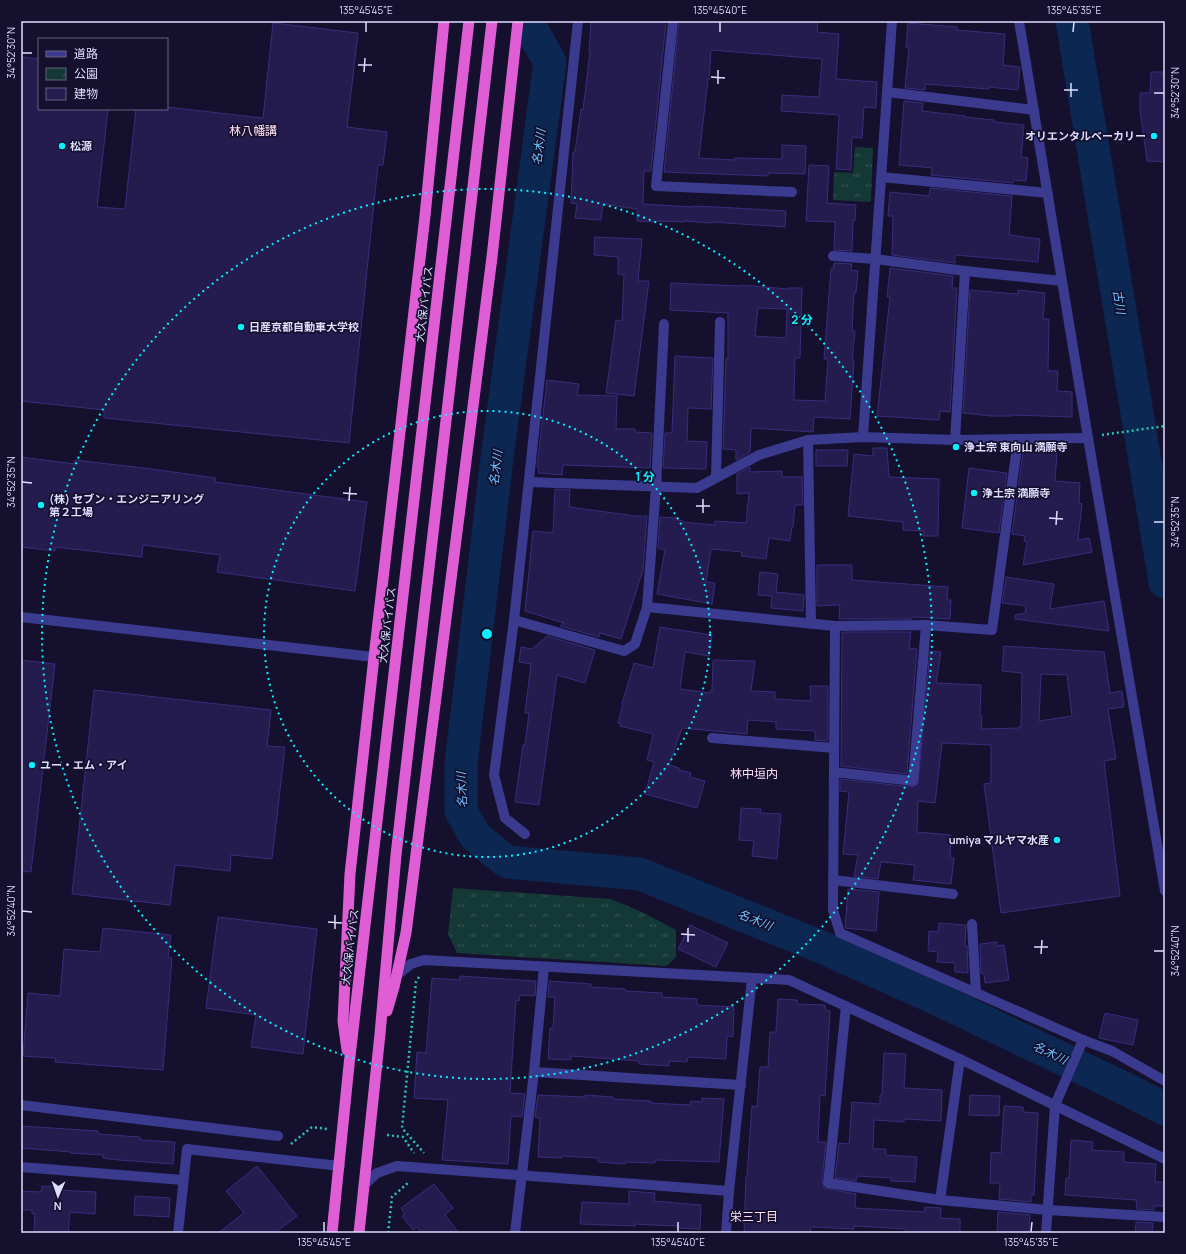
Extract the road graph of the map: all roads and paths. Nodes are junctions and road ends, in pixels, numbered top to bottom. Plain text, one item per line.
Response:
1 (444, 21) edge
2 (470, 21) edge
3 (492, 21) edge
4 (518, 21) edge
5 (578, 21) edge
6 (673, 21) edge
7 (892, 21) edge
8 (1019, 21) edge
9 (887, 92) junction
10 (1034, 110) junction
11 (881, 177) junction
12 (792, 192) dead end
13 (1048, 193) junction
14 (833, 256) dead end
15 (875, 259) junction
16 (965, 271) junction
17 (1062, 281) junction
18 (720, 322) dead end
19 (664, 324) dead end
20 (1165, 426) edge
21 (863, 437) junction
22 (1092, 437) junction
23 (808, 440) junction
24 (955, 440) junction
25 (1018, 440) junction
26 (716, 477) junction
27 (529, 482) junction
28 (656, 487) junction
29 (647, 607) junction
30 (21, 617) edge
31 (514, 620) junction
32 (812, 624) junction
33 (926, 625) junction
34 (835, 626) junction
35 (374, 657) junction
36 (712, 738) dead end
37 (834, 748) junction
38 (834, 772) junction
39 (525, 834) dead end
40 (833, 880) junction
41 (1165, 891) edge
42 (953, 894) dead end
43 (972, 924) dead end
44 (424, 960) junction
45 (544, 966) junction
46 (397, 975) junction
47 (752, 978) junction
48 (976, 993) junction
49 (846, 1006) junction
50 (380, 1034) junction
51 (1083, 1040) junction
52 (960, 1059) junction
53 (349, 1064) junction
54 (534, 1072) junction
55 (1165, 1082) edge
56 (741, 1085) junction
57 (21, 1105) edge
58 (1055, 1105) junction
59 (329, 1129) dead end
60 (387, 1135) dead end
61 (278, 1136) dead end
62 (286, 1148) dead end
63 (1165, 1159) edge
64 (340, 1166) junction
65 (21, 1167) edge
66 (424, 1169) junction
67 (522, 1176) junction
68 (183, 1180) junction
69 (365, 1184) junction
70 (729, 1191) junction
71 (940, 1200) junction
72 (1048, 1210) junction
73 (1165, 1217) edge
74 (178, 1233) edge
75 (332, 1233) edge
76 (359, 1233) edge
77 (388, 1233) edge
78 (516, 1233) edge
79 (726, 1233) edge
80 (1046, 1233) edge

1 - 35 highway
2 - 53 highway, 大久保バイパス
3 - 50 highway
4 - 46 highway
5 - 27 street
6 - 12 street
7 - 9 street
8 - 10 street
9 - 10 street
9 - 11 street
10 - 13 street
11 - 13 street
11 - 15 street
13 - 17 street
14 - 15 street
15 - 16 street
15 - 21 street
16 - 17 street
16 - 24 street
17 - 22 street
18 - 26 street
19 - 28 street
20 - 22 path
21 - 23 street
21 - 24 street
22 - 25 street
22 - 41 street
23 - 26 street
23 - 32 street
24 - 25 street
25 - 33 street
26 - 28 street
27 - 28 street
27 - 31 street
28 - 29 street
29 - 31 street
29 - 32 street
30 - 35 street
31 - 39 street
32 - 34 street
33 - 34 street
33 - 38 street
34 - 37 street
35 - 53 highway
36 - 37 street
37 - 38 street
38 - 40 street
40 - 42 street
40 - 48 street
43 - 48 street
44 - 45 street
44 - 46 street
44 - 66 path
45 - 47 street
45 - 54 street
46 - 50 highway
47 - 49 street
47 - 56 street
48 - 51 street
49 - 52 street
49 - 71 street
50 - 69 highway
51 - 55 street
51 - 58 street
52 - 58 street
52 - 71 street
53 - 64 highway, 大久保バイパス
54 - 56 street
54 - 67 street
56 - 70 street
57 - 61 street
58 - 63 street
58 - 72 street
59 - 62 path
60 - 66 path
64 - 68 street
64 - 75 highway, 大久保バイパス
65 - 68 street
66 - 67 street
66 - 69 street
66 - 77 path
67 - 70 street
67 - 78 street
68 - 74 street
69 - 76 highway
70 - 79 street
71 - 72 street
72 - 73 street
72 - 80 street

